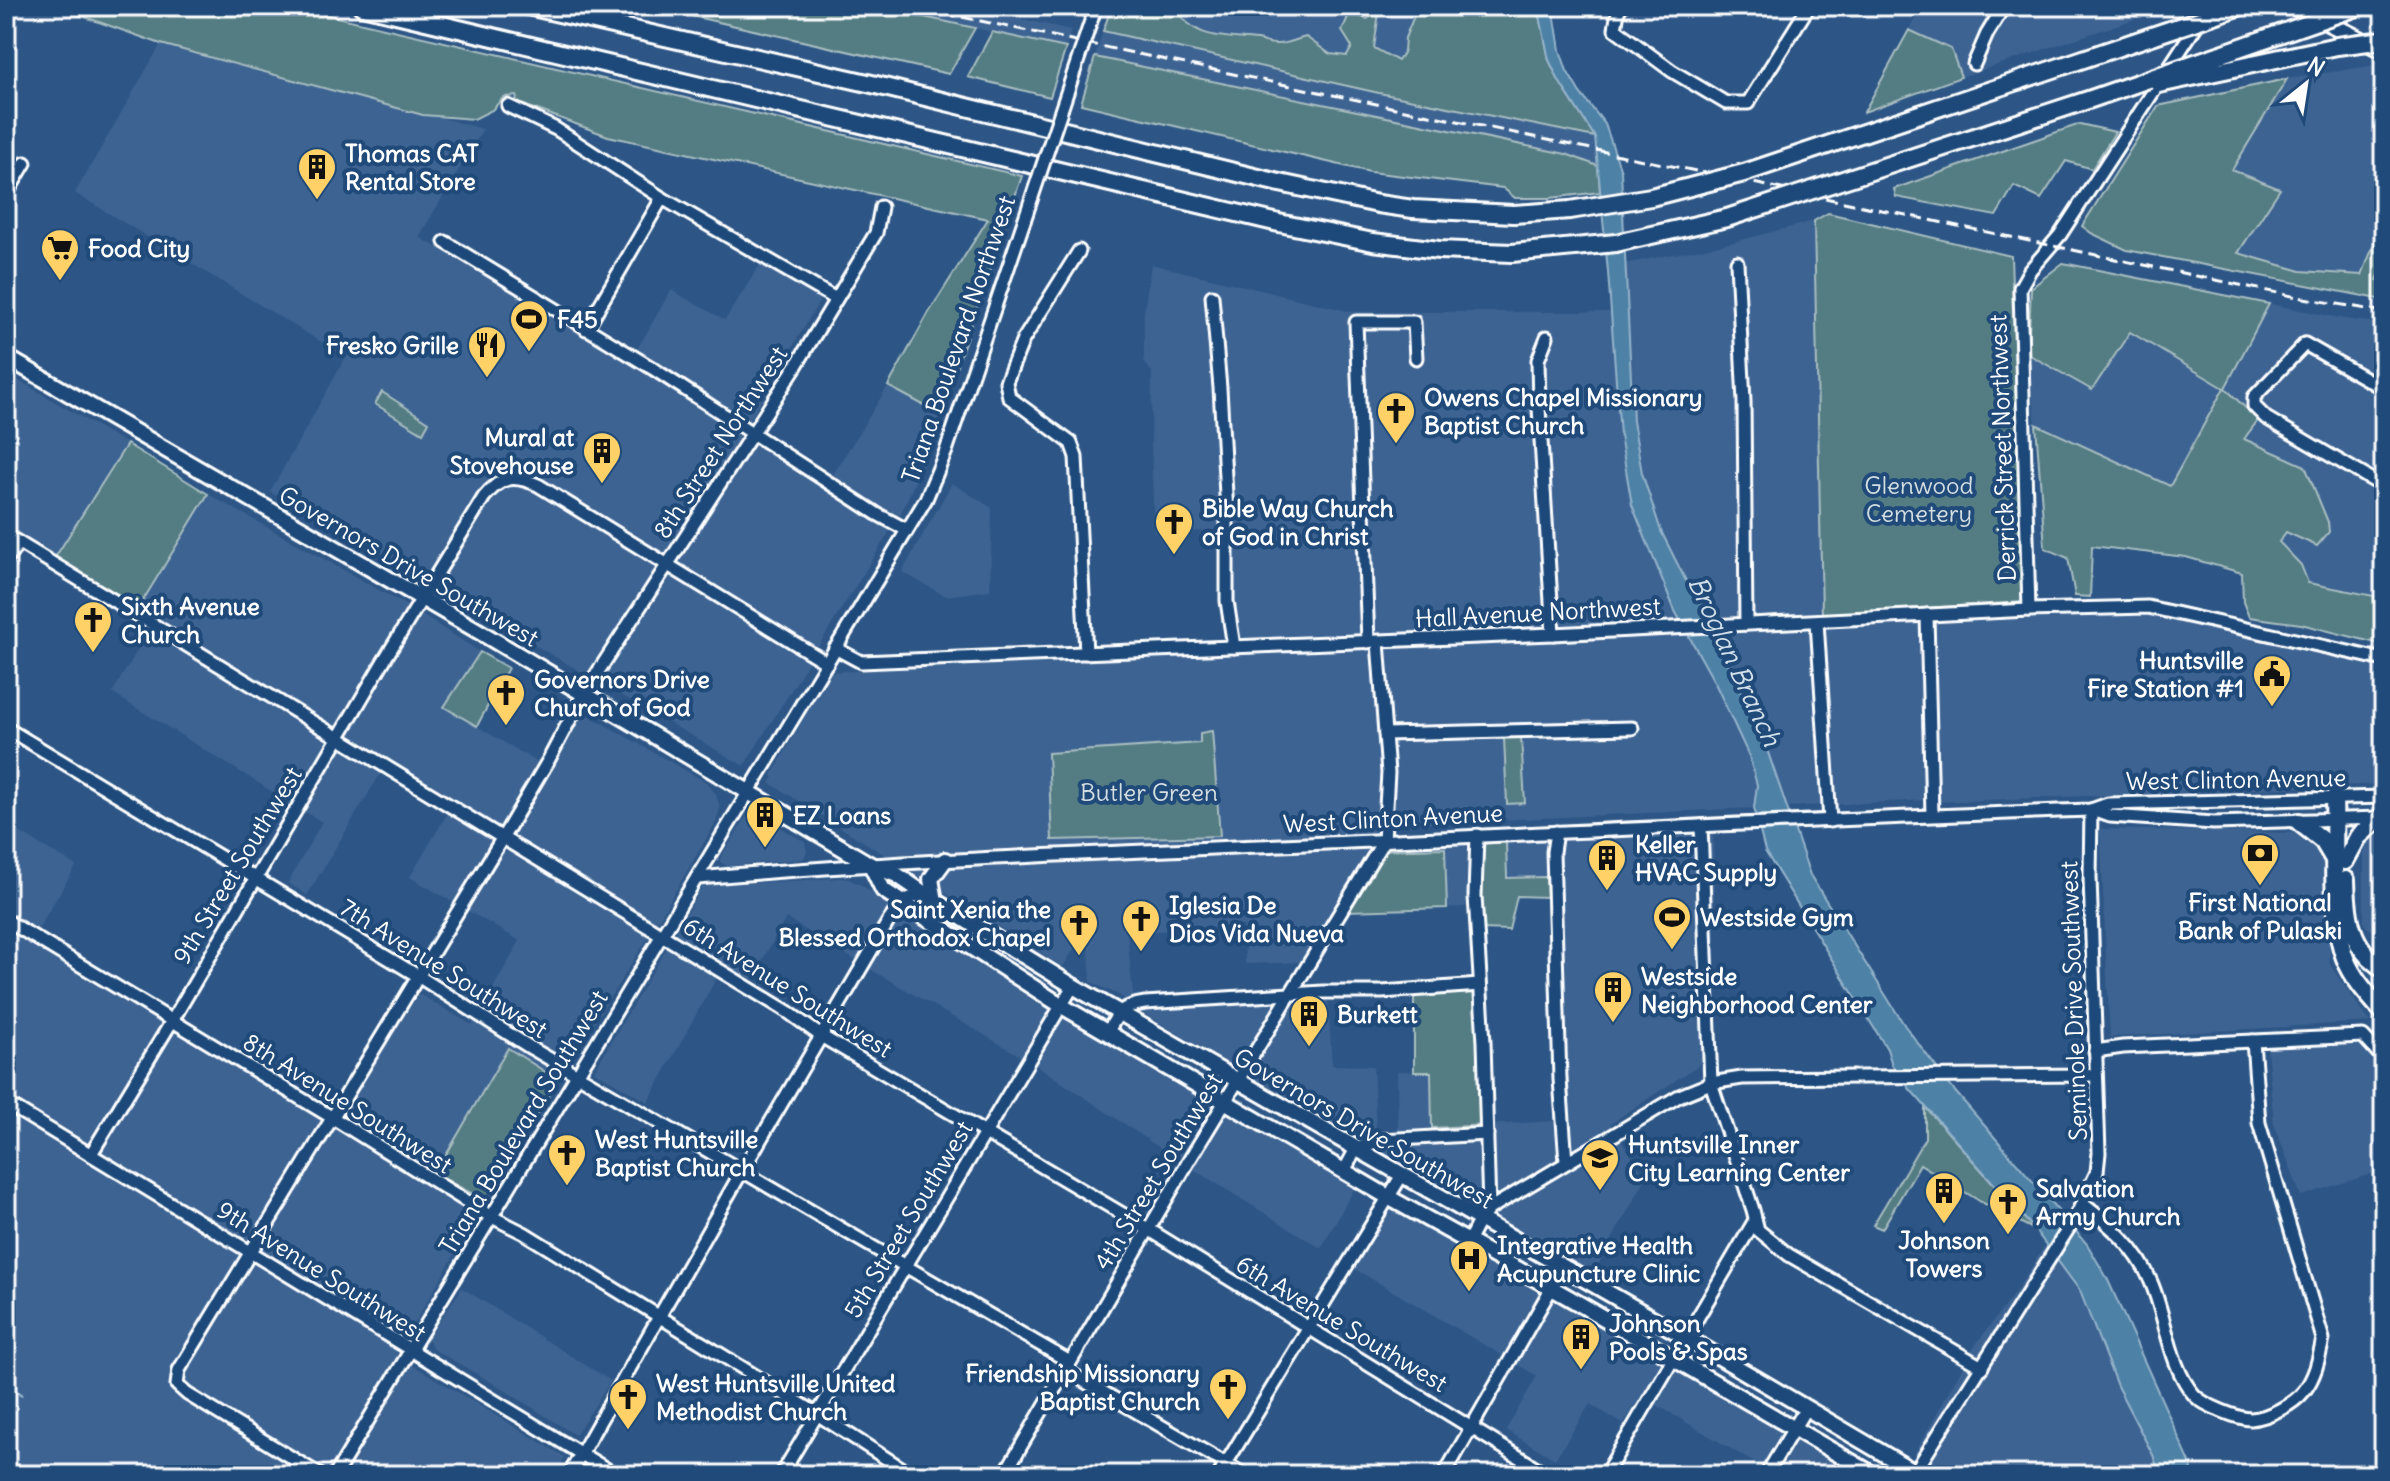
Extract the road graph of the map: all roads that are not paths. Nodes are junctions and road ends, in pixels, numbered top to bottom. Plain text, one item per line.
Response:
1 (362, 6) edge
2 (528, 6) edge
3 (1096, 6) edge
4 (1621, 6) edge
5 (1809, 6) edge
6 (2004, 6) edge
7 (2209, 6) edge
8 (2241, 6) edge
9 (2294, 6) edge
10 (2360, 6) edge
11 (2309, 10) edge
12 (2384, 40) edge
13 (2384, 51) edge
14 (1974, 64) dead end
15 (2091, 99) junction
16 (508, 106) dead end
17 (25, 163) dead end
18 (6, 195) edge
19 (662, 198) junction
20 (881, 207) dead end
21 (445, 242) dead end
22 (1079, 251) dead end
23 (1737, 262) dead end
24 (1212, 296) dead end
25 (836, 299) junction
26 (586, 329) junction
27 (1547, 337) dead end
28 (6, 357) edge
29 (1416, 358) dead end
30 (2384, 389) edge
31 (752, 433) junction
32 (2384, 487) edge
33 (907, 530) junction
34 (6, 535) edge
35 (19, 543) junction
36 (6, 560) edge
37 (667, 565) junction
38 (423, 600) junction
39 (2029, 610) junction
40 (1927, 615) junction
41 (1817, 622) junction
42 (1746, 624) junction
43 (1553, 634) junction
44 (1373, 642) junction
45 (1234, 647) junction
46 (835, 648) junction
47 (1086, 653) junction
48 (2384, 660) edge
49 (827, 663) junction
50 (583, 695) junction
51 (6, 728) edge
52 (1632, 728) dead end
53 (1385, 734) junction
54 (339, 738) junction
55 (748, 792) junction
56 (2384, 797) edge
57 (2338, 798) junction
58 (2091, 810) junction
59 (1932, 815) junction
60 (2381, 818) edge
61 (2339, 820) junction
62 (1830, 821) junction
63 (2299, 822) junction
64 (1701, 826) junction
65 (1556, 832) junction
66 (1477, 835) junction
67 (503, 837) junction
68 (1384, 840) junction
69 (945, 860) junction
70 (2340, 862) junction
71 (871, 865) junction
72 (698, 878) junction
73 (255, 879) junction
74 (931, 898) junction
75 (902, 904) junction
76 (6, 920) edge
77 (662, 935) junction
78 (2384, 969) edge
79 (418, 976) junction
80 (1480, 985) junction
81 (1073, 986) junction
82 (1289, 994) junction
83 (1062, 1006) junction
84 (1119, 1012) junction
85 (2384, 1013) edge
86 (172, 1021) junction
87 (1107, 1033) junction
88 (821, 1036) junction
89 (2253, 1041) junction
90 (2095, 1051) junction
91 (2384, 1059) edge
92 (578, 1075) junction
93 (2095, 1075) junction
94 (1238, 1079) junction
95 (1711, 1083) junction
96 (1225, 1101) junction
97 (6, 1103) edge
98 (333, 1118) junction
99 (985, 1132) junction
100 (1487, 1134) junction
101 (1356, 1149) junction
102 (91, 1154) junction
103 (1566, 1162) junction
104 (742, 1171) junction
105 (1344, 1171) junction
106 (1402, 1175) junction
107 (1389, 1197) junction
108 (2083, 1204) junction
109 (1484, 1215) junction
110 (490, 1216) junction
111 (1755, 1220) junction
112 (1148, 1229) junction
113 (1468, 1242) junction
114 (250, 1252) junction
115 (905, 1266) junction
116 (1563, 1268) junction
117 (1551, 1288) junction
118 (659, 1316) junction
119 (1310, 1327) junction
120 (1687, 1338) junction
121 (410, 1350) junction
122 (1675, 1359) junction
123 (1067, 1366) junction
124 (1982, 1367) junction
125 (1806, 1408) junction
126 (817, 1414) junction
127 (1472, 1428) junction
128 (1794, 1429) junction
129 (582, 1454) junction
130 (1225, 1464) junction
131 (1916, 1474) edge
132 (320, 1475) edge
133 (335, 1475) edge
134 (569, 1475) edge
135 (616, 1475) edge
136 (781, 1475) edge
137 (912, 1475) edge
138 (1004, 1475) edge
139 (1219, 1475) edge
140 (1245, 1475) edge
141 (1444, 1475) edge
142 (1548, 1475) edge
143 (1605, 1475) edge
144 (1766, 1475) edge
145 (1874, 1475) edge

1 - 15 highway, bridge
2 - 8 highway, bridge
3 - 33 street, Triana Boulevard Northwest, bridge
4 - 5 street
6 - 14 street
7 - 39 street, Derrick Street Northwest
9 - 11 main road
10 - 15 highway, bridge
11 - 13 main road
12 - 15 highway, bridge
16 - 19 street
17 - 18 street
19 - 25 street
19 - 26 street
20 - 25 street, 8th Street Northwest
21 - 26 street
22 - 47 street
23 - 42 street
24 - 45 street
25 - 31 street, 8th Street Northwest
26 - 31 street
27 - 43 street
28 - 38 main road, Governors Drive Southwest
29 - 44 street
30 - 32 street
31 - 33 street
31 - 37 street, 8th Street Northwest
33 - 46 street, Triana Boulevard Northwest
34 - 35 street, 6th Avenue Southwest
35 - 36 street
35 - 54 street, 6th Avenue Southwest
37 - 38 street, 9th Street Southwest
37 - 49 street
37 - 50 street, 8th Street Northwest
38 - 50 main road, Governors Drive Southwest
38 - 54 street, 9th Street Southwest
39 - 40 street, Hall Avenue Northwest
39 - 48 street, Hall Avenue Northwest
40 - 41 street, Hall Avenue Northwest
40 - 59 street
41 - 42 street, Hall Avenue Northwest
41 - 62 street
42 - 43 street, Hall Avenue Northwest
43 - 44 street, Hall Avenue Northwest
44 - 45 street, Hall Avenue Northwest
44 - 53 street
45 - 47 street, Hall Avenue Northwest
46 - 47 street, Hall Avenue Northwest
46 - 49 street, Triana Boulevard Northwest
49 - 55 street, Triana Boulevard Northwest
50 - 55 main road, Governors Drive Southwest
50 - 67 street, 8th Street Northwest
51 - 73 street, 7th Avenue Southwest
52 - 53 street
53 - 68 street
54 - 67 street, 6th Avenue Southwest
54 - 73 street, 9th Street Southwest
55 - 71 main road, Governors Drive Southwest
55 - 72 street, Triana Boulevard Southwest
56 - 57 street, West Clinton Avenue
57 - 58 street, West Clinton Avenue
57 - 61 highway
58 - 59 street, West Clinton Avenue
58 - 63 street, West Clinton Avenue
58 - 90 street, Seminole Drive Southwest
59 - 62 street, West Clinton Avenue
60 - 61 street, West Clinton Avenue
60 - 70 highway
61 - 63 street, West Clinton Avenue
61 - 70 highway
62 - 64 street, West Clinton Avenue
63 - 70 highway
64 - 65 street, West Clinton Avenue
64 - 95 street
65 - 66 street, West Clinton Avenue
65 - 103 street
66 - 68 street, West Clinton Avenue
66 - 80 street
67 - 77 street, 6th Avenue Southwest
67 - 79 street, 8th Street Northwest
68 - 69 street, West Clinton Avenue
68 - 82 street, 4th Street Southwest
69 - 71 street, West Clinton Avenue
69 - 74 main road
70 - 78 highway
70 - 85 highway
71 - 72 street, West Clinton Avenue
71 - 74 main road, Governors Drive Southwest
71 - 75 main road, Governors Drive Southwest
72 - 77 street, Triana Boulevard Southwest
73 - 79 street, 7th Avenue Southwest
73 - 86 street, 9th Street Southwest
74 - 75 street
74 - 81 main road, Governors Drive Southwest
75 - 83 main road, Governors Drive Southwest
75 - 88 street
76 - 86 street, 8th Avenue Southwest
77 - 88 street, 6th Avenue Southwest
77 - 92 street, Triana Boulevard Southwest
79 - 92 street, 7th Avenue Southwest
79 - 98 street, 8th Street Northwest
80 - 82 street
80 - 100 street
81 - 83 street, 5th Street Southwest
81 - 84 main road, Governors Drive Southwest
82 - 84 street
82 - 94 street, 4th Street Southwest
83 - 87 main road, Governors Drive Southwest
83 - 99 street, 5th Street Southwest
84 - 87 street
84 - 94 main road, Governors Drive Southwest
86 - 98 street, 8th Avenue Southwest
86 - 102 street, 9th Street Southwest
87 - 96 main road, Governors Drive Southwest
88 - 99 street, 6th Avenue Southwest
88 - 104 street
89 - 90 street
89 - 91 street
89 - 108 street
90 - 93 street, Seminole Drive Southwest
92 - 104 street, 7th Avenue Southwest
92 - 110 street, Triana Boulevard Southwest
93 - 95 street
93 - 108 street, Seminole Drive Southwest
94 - 96 street, 4th Street Southwest
94 - 101 main road, Governors Drive Southwest
95 - 103 street
95 - 111 street
96 - 105 main road, Governors Drive Southwest
96 - 112 street, 4th Street Southwest
97 - 102 street, 9th Avenue Southwest
98 - 110 street, 8th Avenue Southwest
98 - 114 street, 8th Street Northwest
99 - 112 street, 6th Avenue Southwest
99 - 115 street, 5th Street Southwest
100 - 101 street
100 - 109 street
101 - 105 street
101 - 106 main road, Governors Drive Southwest
102 - 114 street, 9th Avenue Southwest
103 - 109 street
104 - 115 street, 7th Avenue Southwest
104 - 118 street
105 - 107 main road, Governors Drive Southwest
106 - 107 street
106 - 109 main road, Governors Drive Southwest
107 - 113 main road, Governors Drive Southwest
107 - 119 street
108 - 124 street, Seminole Drive Southwest
109 - 113 street
109 - 116 main road, Governors Drive Southwest
110 - 118 street, 8th Avenue Southwest
110 - 121 street, Triana Boulevard Southwest
111 - 120 street
111 - 124 street
112 - 119 street, 6th Avenue Southwest
112 - 123 street, 4th Street Southwest
113 - 117 main road, Governors Drive Southwest
114 - 121 street, 9th Avenue Southwest
114 - 132 street, 8th Street Northwest
115 - 123 street, 7th Avenue Southwest
115 - 126 street, 5th Street Southwest
116 - 117 street
116 - 120 main road, Governors Drive Southwest
117 - 122 main road, Governors Drive Southwest
117 - 127 street
118 - 126 street, 8th Avenue Southwest
118 - 129 street
119 - 127 street, 6th Avenue Southwest
119 - 130 street
120 - 122 street
120 - 125 main road, Governors Drive Southwest
121 - 129 street, 9th Avenue Southwest
121 - 133 street, Triana Boulevard Southwest
122 - 128 main road, Governors Drive Southwest
122 - 143 street
123 - 130 street, 7th Avenue Southwest
123 - 138 street, 4th Street Southwest
124 - 131 street, Seminole Drive Southwest
125 - 128 street
125 - 131 main road, Governors Drive Southwest
126 - 136 street, 5th Street Southwest
126 - 137 street, 8th Avenue Southwest
127 - 141 street
127 - 142 street, 6th Avenue Southwest
128 - 144 street
128 - 145 main road, Governors Drive Southwest
129 - 134 street
129 - 135 street, 9th Avenue Southwest
130 - 139 street
130 - 140 street, 7th Avenue Southwest

